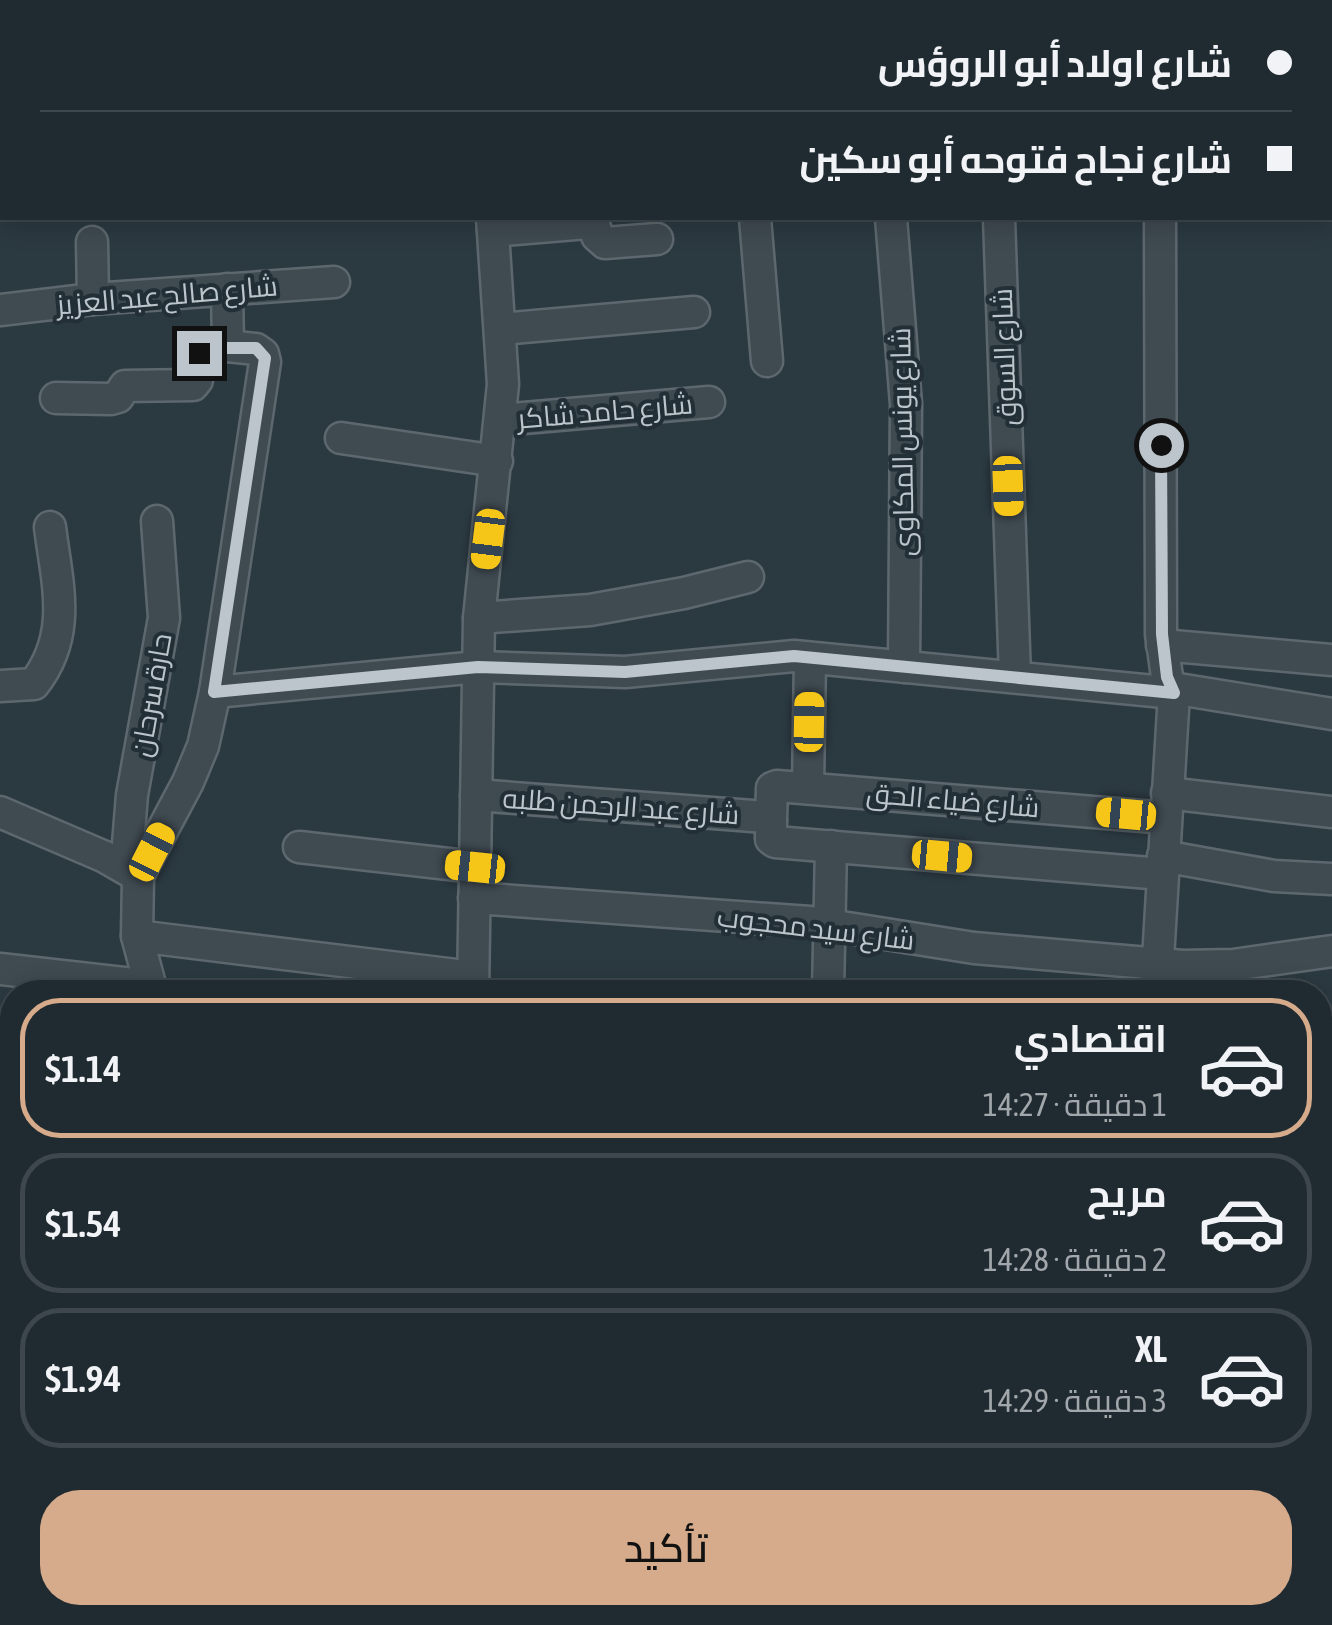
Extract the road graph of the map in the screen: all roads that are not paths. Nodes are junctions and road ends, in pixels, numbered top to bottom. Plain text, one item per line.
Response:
1 (755, 220) edge
2 (891, 220) edge
3 (999, 220) edge
4 (1160, 220) edge
5 (492, 224) edge
6 (656, 239) dead end
7 (92, 242) dead end
8 (334, 282) dead end
9 (226, 288) junction
10 (93, 299) junction
11 (0, 310) edge
12 (694, 312) dead end
13 (501, 328) junction
14 (228, 346) junction
15 (767, 362) dead end
16 (56, 398) dead end
17 (709, 402) dead end
18 (501, 420) junction
19 (341, 438) dead end
20 (497, 461) junction
21 (157, 521) dead end
22 (50, 527) dead end
23 (748, 577) dead end
24 (479, 618) junction
25 (1162, 645) junction
26 (810, 658) junction
27 (1332, 660) edge
28 (478, 667) junction
29 (904, 667) junction
30 (1015, 677) junction
31 (0, 686) edge
32 (1173, 690) junction
33 (214, 692) junction
34 (1332, 714) edge
35 (808, 788) junction
36 (476, 795) junction
37 (1166, 806) junction
38 (0, 812) edge
39 (1332, 812) edge
40 (771, 820) junction
41 (831, 846) junction
42 (298, 847) dead end
43 (1162, 865) junction
44 (475, 867) junction
45 (132, 872) junction
46 (1332, 879) edge
47 (474, 898) junction
48 (830, 925) junction
49 (137, 936) junction
50 (1332, 951) edge
51 (0, 969) edge
52 (1157, 978) edge
53 (1248, 978) edge
54 (83, 980) edge
55 (149, 980) edge
56 (439, 980) edge
57 (473, 980) edge
58 (828, 980) edge

1 - 15 street
2 - 29 street, شارع يونس المكاوى
3 - 30 street, شارع السوق
4 - 25 street
5 - 6 street
5 - 13 street
7 - 10 street
8 - 9 street, شارع صالح عبد العزيز
9 - 10 street, شارع صالح عبد العزيز
9 - 14 street
10 - 11 street, شارع صالح عبد العزيز
12 - 13 street
13 - 18 street
14 - 16 street
14 - 33 street
17 - 18 street, شارع حامد شاكر
18 - 20 street
19 - 20 street
20 - 24 street
21 - 45 street, حارة سرحان
22 - 31 street
23 - 24 street
24 - 28 street
25 - 27 street
25 - 32 street
26 - 28 street
26 - 29 street
26 - 35 street
28 - 33 street
28 - 36 street
29 - 30 street
30 - 32 street
32 - 34 street
32 - 37 street
33 - 45 street
35 - 37 street, شارع ضياء الحق
35 - 40 street, شارع ضياء الحق
36 - 40 street, شارع عبد الرحمن طلبه
36 - 44 street
37 - 39 street, شارع ضياء الحق
37 - 43 street
38 - 45 street
40 - 41 street, شارع عبد الرحمن طلبه
41 - 43 street, شارع عبد الرحمن طلبه
41 - 48 street
42 - 44 street
43 - 46 street, شارع عبد الرحمن طلبه
43 - 52 street
44 - 47 street
45 - 49 street, حارة سرحان
47 - 48 street, شارع سيد محجوب
47 - 57 street
48 - 52 street, شارع سيد محجوب
48 - 58 street
49 - 55 street, حارة سرحان
49 - 56 street
50 - 53 street, شارع سيد محجوب
51 - 54 street
52 - 53 street, شارع سيد محجوب

